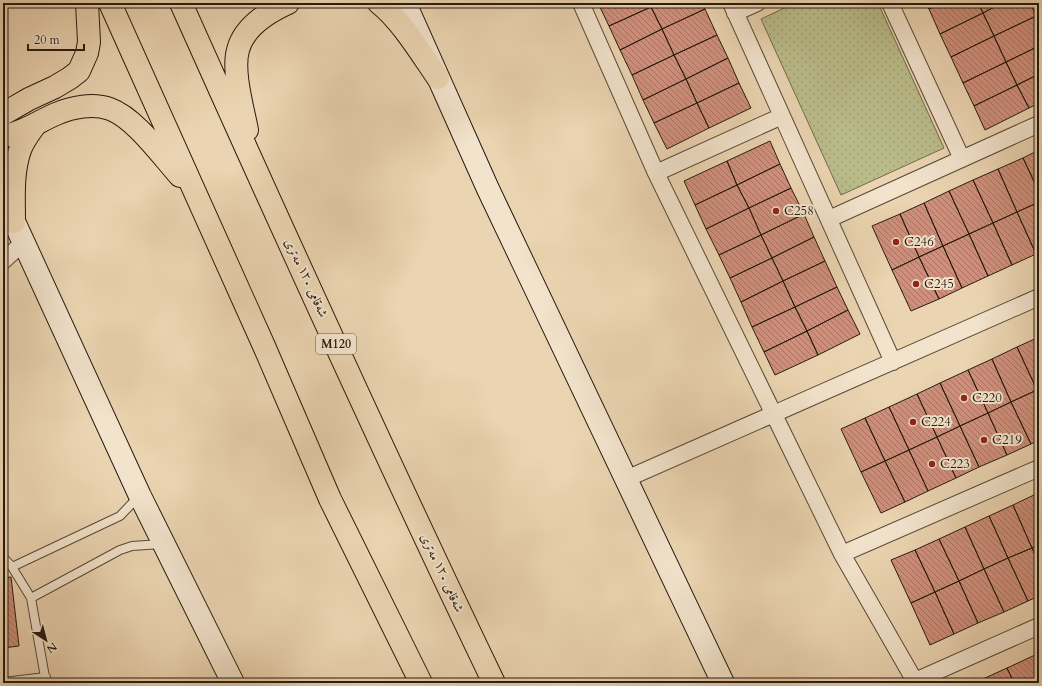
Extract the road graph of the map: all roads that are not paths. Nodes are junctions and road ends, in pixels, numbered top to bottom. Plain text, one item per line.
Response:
1 (87, 3) edge
2 (110, 3) edge
3 (181, 3) edge
4 (288, 3) edge
5 (379, 3) edge
6 (405, 3) edge
7 (581, 3) edge
8 (757, 3) edge
9 (890, 3) edge
10 (733, 8) edge
11 (438, 78) junction
12 (3, 97) edge
13 (29, 99) junction
14 (3, 114) edge
15 (782, 116) junction
16 (36, 124) junction
17 (1039, 124) edge
18 (3, 136) edge
19 (962, 159) junction
20 (256, 170) junction
21 (656, 173) junction
22 (194, 193) junction
23 (3, 197) edge
24 (829, 220) junction
25 (14, 222) junction
26 (24, 242) junction
27 (3, 261) edge
28 (1039, 297) edge
29 (893, 362) junction
30 (774, 414) junction
31 (1039, 468) edge
32 (626, 479) junction
33 (140, 496) junction
34 (163, 544) junction
35 (842, 554) junction
36 (3, 557) edge
37 (12, 567) junction
38 (31, 598) junction
39 (1039, 626) edge
40 (46, 680) edge
41 (3, 682) edge
42 (916, 682) edge
43 (233, 683) edge
44 (421, 683) edge
45 (494, 683) edge
46 (723, 683) edge

1 - 13 highway
2 - 22 highway
3 - 20 highway, شەقامی ١٢٠ مەتری / M120
4 - 20 highway
5 - 11 highway
6 - 11 street
7 - 21 street
8 - 10 street
9 - 19 street
10 - 15 street
11 - 32 street
12 - 13 highway
13 - 14 highway
15 - 21 street
15 - 24 street
16 - 18 highway
16 - 22 highway
16 - 25 highway
17 - 19 street
19 - 24 street
20 - 45 highway, شەقامی ١٢٠ مەتری / M120
21 - 30 street
22 - 44 highway
23 - 25 street
24 - 29 street
25 - 26 street
26 - 27 street
26 - 33 street
28 - 29 street
29 - 30 street
30 - 32 street
30 - 35 street
31 - 35 street
32 - 46 street
33 - 34 street
33 - 37 lane
34 - 38 lane
34 - 43 street
35 - 42 street
36 - 37 lane
37 - 38 lane
38 - 40 lane
39 - 42 street
40 - 41 lane

